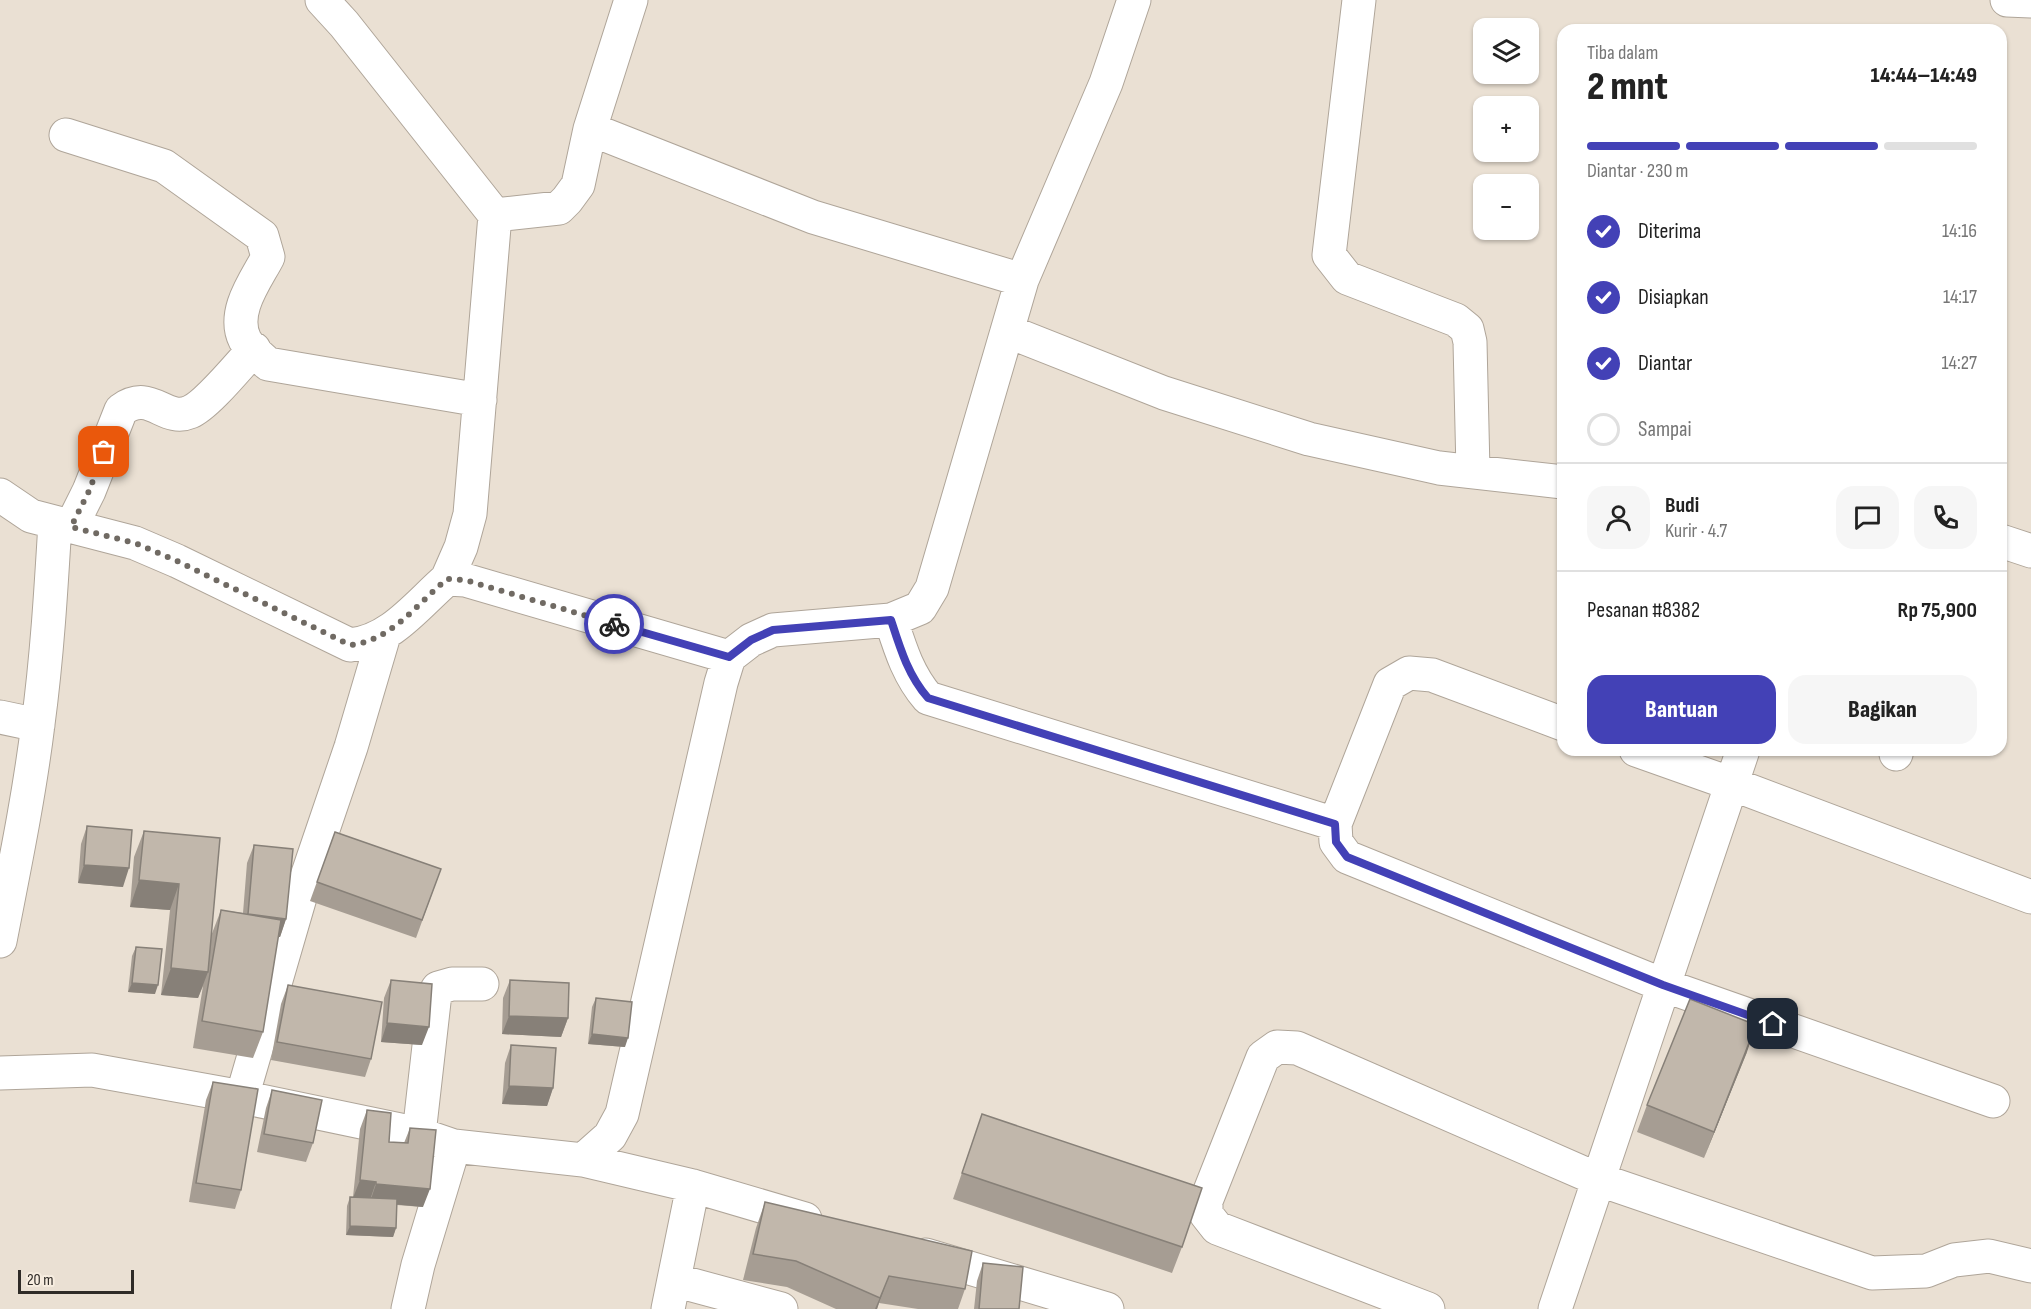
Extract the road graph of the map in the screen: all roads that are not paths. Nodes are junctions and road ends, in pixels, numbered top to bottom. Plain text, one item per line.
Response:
1 (322, 0) edge
2 (631, 0) edge
3 (1134, 0) edge
4 (1359, 0) edge
5 (2007, 0) edge
6 (2031, 1) edge
7 (590, 129) junction
8 (66, 135) dead end
9 (495, 215) junction
10 (1022, 280) junction
11 (1006, 331) junction
12 (254, 350) junction
13 (480, 400) junction
14 (1473, 471) junction
15 (1557, 481) edge
16 (0, 495) edge
17 (63, 525) junction
18 (2007, 544) edge
19 (2031, 551) edge
20 (447, 579) junction
21 (891, 620) junction
22 (384, 635) junction
23 (729, 657) junction
24 (0, 717) edge
25 (1557, 722) edge
26 (38, 725) junction
27 (1653, 756) edge
28 (1741, 756) edge
29 (1731, 784) junction
30 (1335, 824) junction
31 (2031, 897) edge
32 (0, 941) edge
33 (482, 984) dead end
34 (1663, 985) junction
35 (0, 1072) edge
36 (242, 1098) junction
37 (1993, 1101) dead end
38 (419, 1134) junction
39 (454, 1146) junction
40 (583, 1160) junction
41 (1598, 1179) junction
42 (693, 1186) junction
43 (832, 1228) edge
44 (901, 1248) edge
45 (2031, 1266) edge
46 (671, 1295) edge
47 (408, 1309) edge
48 (781, 1309) edge
49 (1107, 1309) edge
50 (1428, 1309) edge
51 (1555, 1309) edge

1 - 9 street
2 - 7 street
3 - 10 street
4 - 14 street
5 - 6 street
7 - 9 street
7 - 10 street
8 - 12 street
9 - 13 street
10 - 11 street
11 - 14 street
11 - 21 street
12 - 13 street
12 - 17 street
13 - 20 street
14 - 15 street
16 - 17 street
17 - 22 street
17 - 26 street
18 - 19 street
20 - 22 street
20 - 23 street
21 - 23 street
21 - 30 street
22 - 36 street
23 - 40 street
24 - 26 street
25 - 30 street
26 - 32 street
27 - 29 street
28 - 29 street
29 - 31 street
29 - 34 street
30 - 34 street
33 - 38 street
34 - 37 street
34 - 41 street
35 - 36 street
36 - 38 street
38 - 39 street
39 - 40 street
39 - 47 street
40 - 42 street
41 - 45 street
41 - 50 street
41 - 51 street
42 - 43 street
42 - 46 street
44 - 49 street
46 - 48 street

